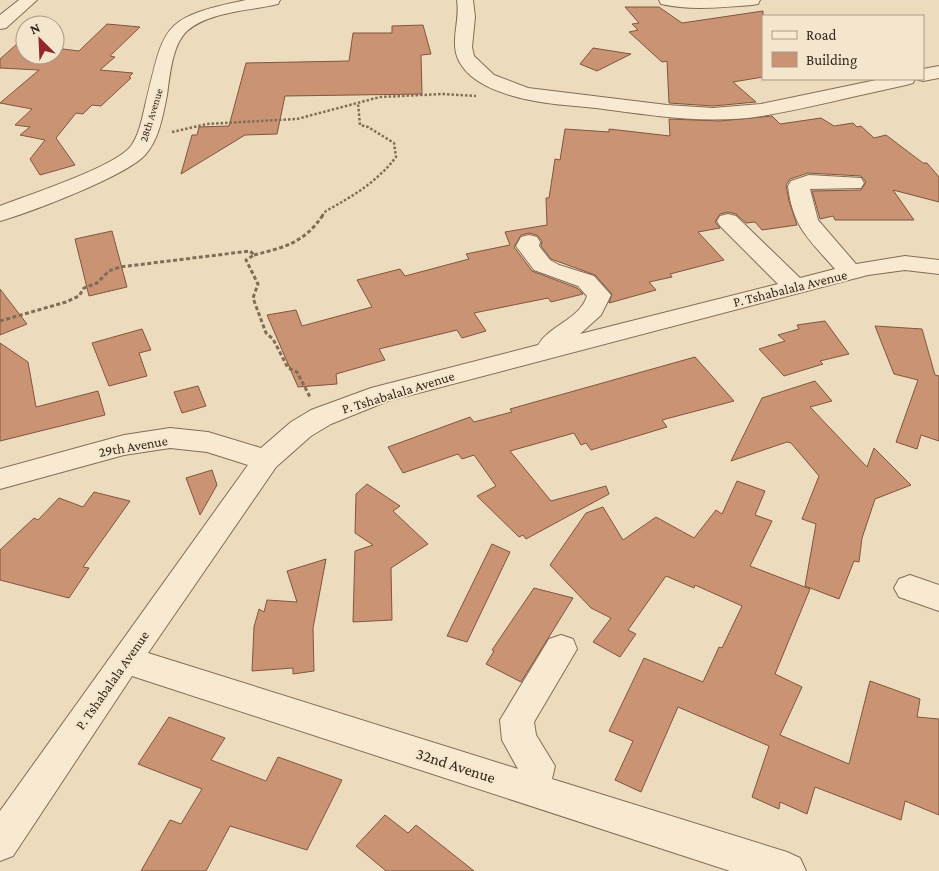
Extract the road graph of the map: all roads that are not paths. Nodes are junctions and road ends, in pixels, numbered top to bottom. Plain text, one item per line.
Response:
1 (29, 0) edge
2 (272, 0) edge
3 (465, 0) edge
4 (667, 0) edge
5 (752, 0) edge
6 (0, 24) edge
7 (939, 72) edge
8 (924, 75) edge
9 (901, 80) edge
10 (854, 183) dead end
11 (0, 214) edge
12 (728, 221) dead end
13 (529, 242) dead end
14 (937, 264) edge
15 (850, 272) junction
16 (795, 287) junction
17 (547, 350) junction
18 (266, 460) junction
19 (0, 479) edge
20 (910, 588) dead end
21 (939, 598) edge
22 (561, 649) dead end
23 (125, 660) junction
24 (531, 789) junction
25 (0, 843) edge
26 (787, 871) edge

1 - 6 street
2 - 11 street, 28th Avenue
3 - 9 street
4 - 5 street
7 - 8 street
10 - 15 street
12 - 16 street
13 - 17 street
14 - 15 street, P. Tshabalala Avenue
15 - 16 street, P. Tshabalala Avenue
16 - 17 street, P. Tshabalala Avenue
17 - 18 street, P. Tshabalala Avenue
18 - 19 street, 29th Avenue
18 - 23 street, P. Tshabalala Avenue
20 - 21 street
22 - 24 street
23 - 24 street, 32nd Avenue
23 - 25 street, P. Tshabalala Avenue
24 - 26 street, 32nd Avenue

